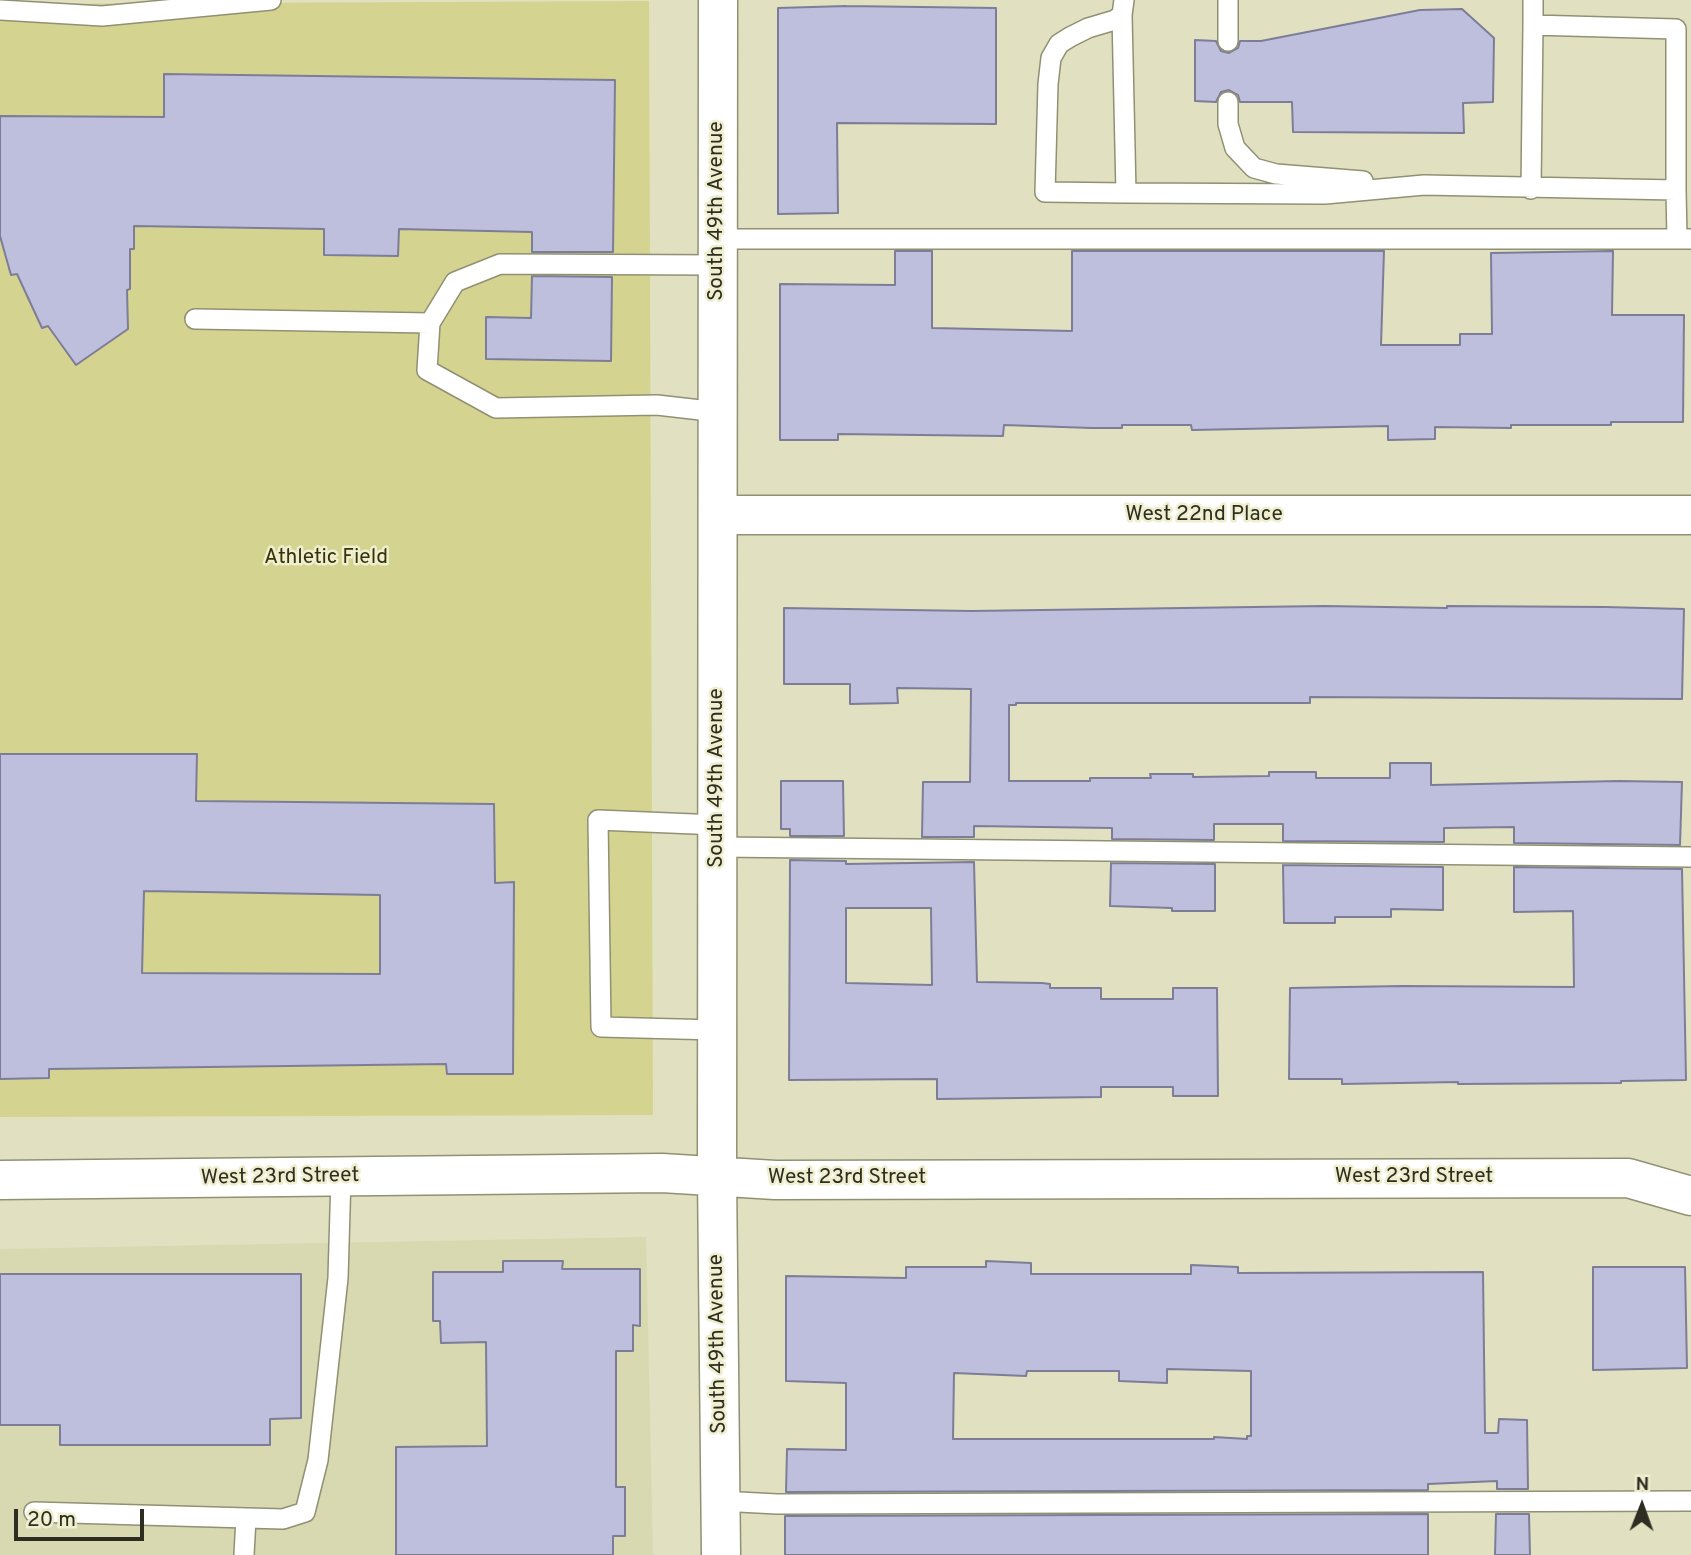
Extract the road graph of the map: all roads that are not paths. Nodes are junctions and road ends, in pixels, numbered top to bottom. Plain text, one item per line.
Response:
1 (271, 0) edge
2 (718, 0) edge
3 (1228, 0) edge
4 (1533, 0) edge
5 (1123, 8) edge
6 (0, 10) edge
7 (1533, 24) junction
8 (1228, 41) dead end
9 (1228, 102) dead end
10 (1424, 186) junction
11 (1531, 189) junction
12 (1676, 190) junction
13 (1126, 193) junction
14 (1684, 239) edge
15 (718, 252) junction
16 (195, 319) dead end
17 (430, 323) junction
18 (718, 412) junction
19 (718, 515) junction
20 (1691, 515) edge
21 (718, 836) junction
22 (1691, 857) edge
23 (717, 1030) junction
24 (717, 1175) junction
25 (341, 1177) junction
26 (0, 1180) edge
27 (1691, 1196) edge
28 (720, 1501) junction
29 (1691, 1501) edge
30 (34, 1512) dead end
31 (246, 1518) junction
32 (244, 1555) edge
33 (721, 1555) edge

1 - 6 lane
2 - 15 street, South 49th Avenue
3 - 8 lane
4 - 7 lane
5 - 13 lane
5 - 13 lane
7 - 11 lane
7 - 12 lane
9 - 10 lane
10 - 11 lane
10 - 13 lane
11 - 12 lane
12 - 14 lane
14 - 15 lane
15 - 17 lane
15 - 18 street, South 49th Avenue
16 - 17 lane
17 - 18 lane
18 - 19 street, South 49th Avenue
19 - 20 street, West 22nd Place
19 - 21 street, South 49th Avenue
21 - 22 lane
21 - 23 street, South 49th Avenue
21 - 23 lane
23 - 24 street, South 49th Avenue
24 - 25 street, West 23rd Street
24 - 27 street, West 23rd Street
24 - 28 street, South 49th Avenue
25 - 26 street, West 23rd Street
25 - 31 lane
28 - 29 lane
28 - 33 street, South 49th Avenue
30 - 31 lane
31 - 32 lane

